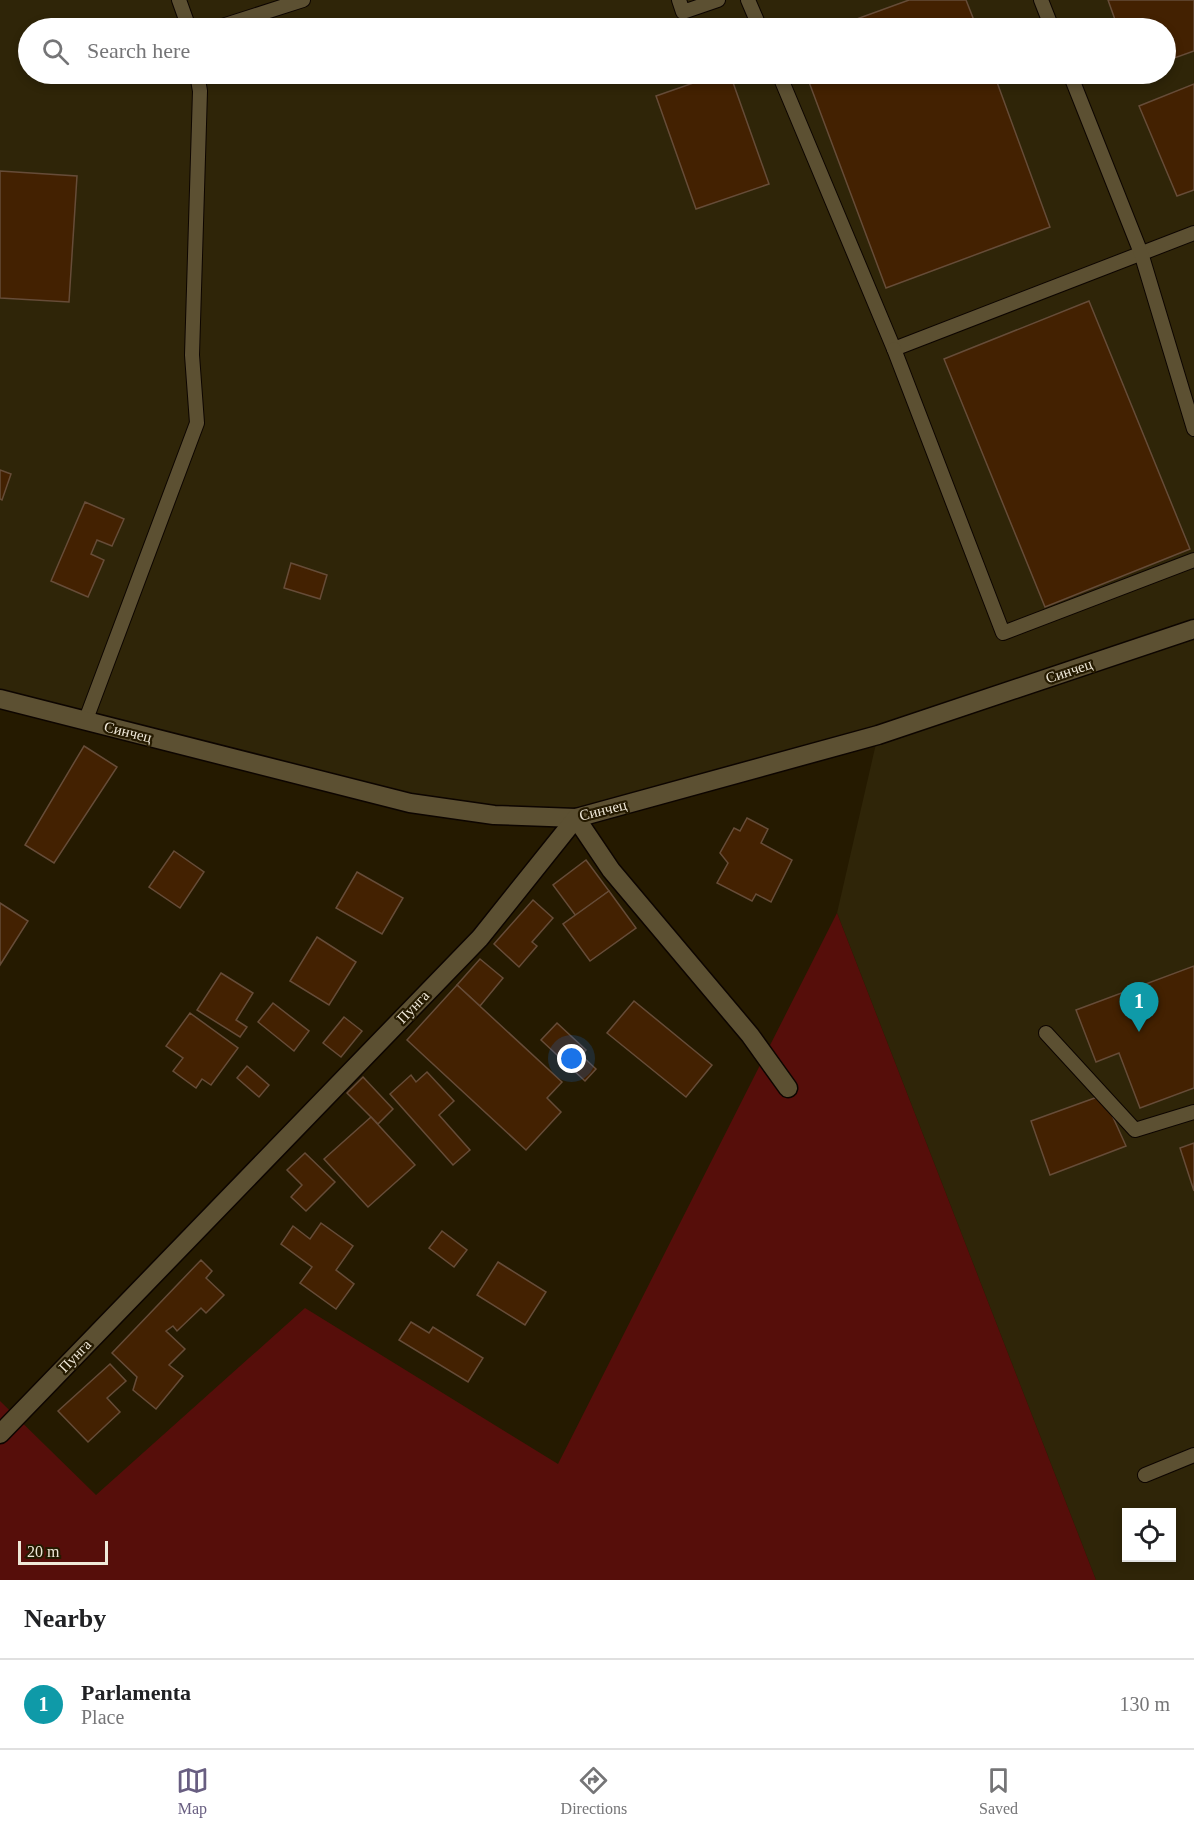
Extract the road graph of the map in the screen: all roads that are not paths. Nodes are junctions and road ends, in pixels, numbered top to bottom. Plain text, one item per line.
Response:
1 (179, 0) edge
2 (303, 0) edge
3 (679, 0) edge
4 (718, 0) edge
5 (748, 0) edge
6 (1041, 0) edge
7 (185, 18) edge
8 (247, 18) edge
9 (756, 18) edge
10 (1048, 18) edge
11 (199, 84) edge
12 (783, 84) edge
13 (1074, 84) edge
14 (1194, 233) edge
15 (1141, 253) junction
16 (894, 349) junction
17 (1194, 429) edge
18 (1194, 560) edge
19 (1194, 629) edge
20 (0, 699) edge
21 (85, 722) junction
22 (576, 818) junction
23 (1046, 1033) dead end
24 (788, 1088) dead end
25 (1194, 1112) edge
26 (0, 1434) edge
27 (1194, 1455) edge
28 (1145, 1474) dead end

1 - 7 lane
2 - 8 lane
3 - 4 lane
5 - 9 lane
6 - 10 lane
11 - 21 lane
12 - 16 lane
13 - 15 lane
14 - 15 lane
15 - 16 lane
15 - 17 lane
16 - 18 lane
19 - 22 street, Синчец
20 - 21 street, Синчец
21 - 22 street, Синчец
22 - 24 street
22 - 26 street, Пунга
23 - 25 lane
27 - 28 lane

